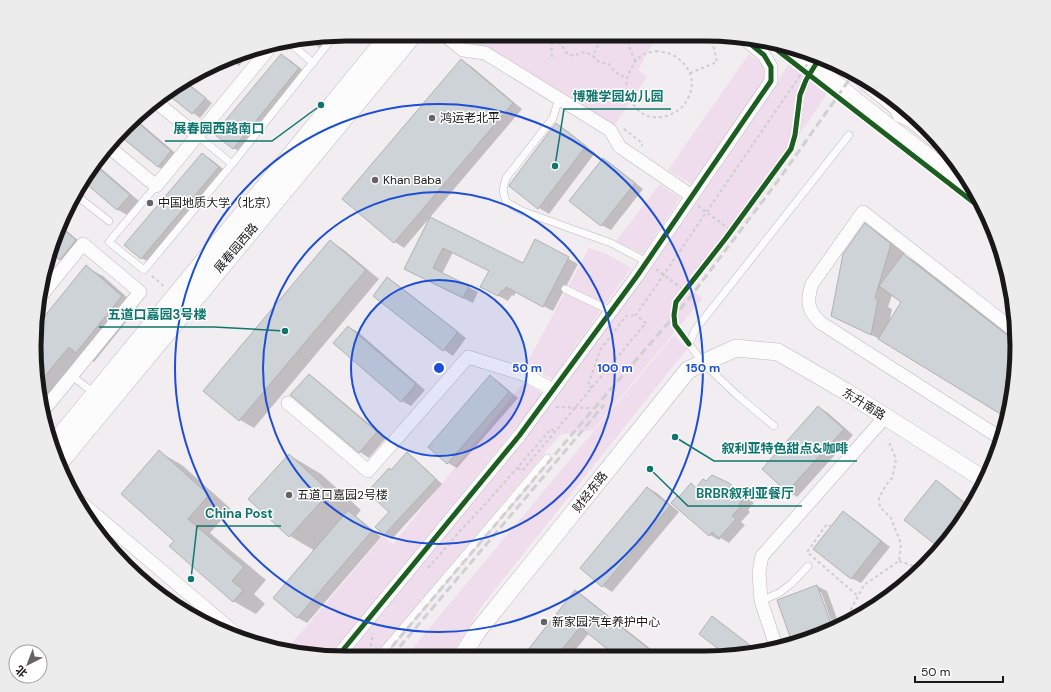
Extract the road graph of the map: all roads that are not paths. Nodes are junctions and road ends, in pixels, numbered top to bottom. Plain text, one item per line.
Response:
1 (384, 41) edge
2 (407, 41) edge
3 (452, 41) edge
4 (329, 42) edge
5 (742, 44) edge
6 (293, 46) edge
7 (267, 51) edge
8 (798, 60) edge
9 (313, 63) junction
10 (558, 98) junction
11 (159, 105) edge
12 (849, 135) dead end
13 (198, 136) junction
14 (113, 150) edge
15 (232, 164) junction
16 (963, 185) edge
17 (156, 186) junction
18 (79, 198) edge
19 (690, 198) junction
20 (109, 222) dead end
21 (647, 262) junction
22 (47, 289) edge
23 (565, 289) dead end
24 (611, 311) junction
25 (1009, 327) edge
26 (736, 348) joint
27 (703, 363) junction
28 (72, 376) junction
29 (553, 390) junction
30 (96, 394) junction
31 (288, 403) dead end
32 (47, 406) edge
33 (885, 417) junction
34 (774, 426) dead end
35 (997, 436) edge
36 (56, 442) edge
37 (62, 458) edge
38 (547, 458) dead end
39 (981, 477) edge
40 (101, 527) edge
41 (808, 566) dead end
42 (761, 601) junction
43 (227, 627) edge
44 (775, 643) edge
45 (342, 651) edge
46 (383, 651) edge
47 (465, 651) edge

1 - 30 main road, 展春园西路
2 - 37 main road, 展春园西路
3 - 10 street
4 - 9 lane
5 - 19 street
6 - 9 lane
7 - 13 street
8 - 16 street
9 - 15 lane
10 - 19 street
10 - 21 lane
11 - 13 street
12 - 27 lane
13 - 15 lane
13 - 17 street
14 - 17 street
15 - 17 lane
18 - 20 lane
19 - 21 street
21 - 24 street
22 - 28 street
23 - 24 lane
24 - 29 street
25 - 35 street
26 - 27 street, 财经东路
26 - 33 street, 东升南路
27 - 34 lane
27 - 47 street, 财经东路
28 - 30 lane
28 - 32 street
29 - 31 street
29 - 45 street
30 - 36 main road, 展春园西路
33 - 39 street, 东升南路
33 - 42 street
38 - 46 lane
40 - 43 street
41 - 42 lane
42 - 44 street

